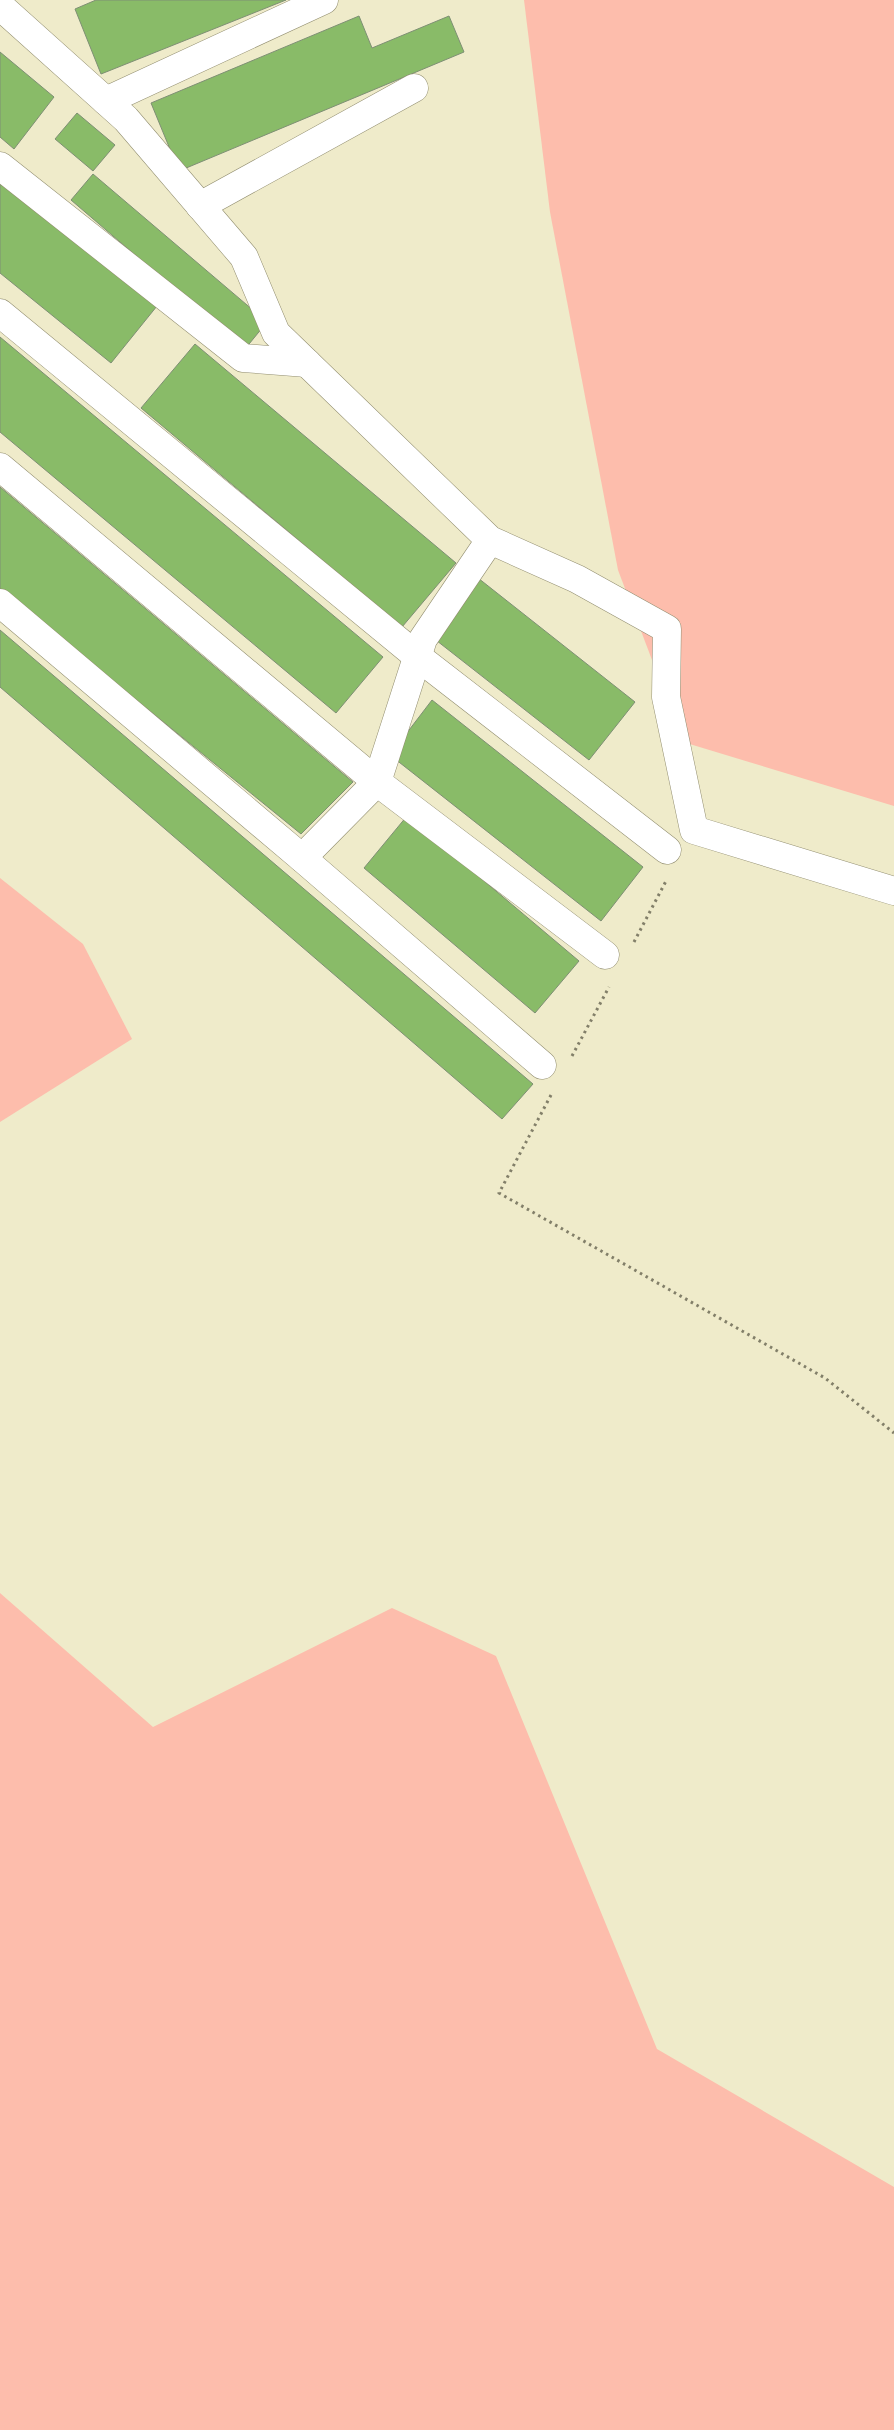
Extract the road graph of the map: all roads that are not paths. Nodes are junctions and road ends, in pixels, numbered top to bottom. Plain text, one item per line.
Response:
1 (12, 0) edge
2 (324, 0) edge
3 (0, 6) edge
4 (414, 88) dead end
5 (106, 101) junction
6 (0, 166) edge
7 (200, 206) junction
8 (0, 313) edge
9 (307, 363) junction
10 (0, 467) edge
11 (490, 540) junction
12 (0, 603) edge
13 (418, 657) junction
14 (377, 782) junction
15 (302, 858) junction
16 (669, 862) road end
17 (894, 891) edge
18 (605, 955) dead end
19 (542, 1065) dead end

1 - 3 lane
2 - 5 lane
3 - 5 lane
4 - 7 lane
5 - 7 lane
6 - 9 lane
7 - 9 lane
8 - 13 lane
9 - 11 lane
10 - 14 lane
11 - 13 lane
11 - 17 lane
12 - 15 lane
13 - 14 lane
13 - 16 lane
14 - 15 lane
14 - 18 lane
15 - 19 lane

